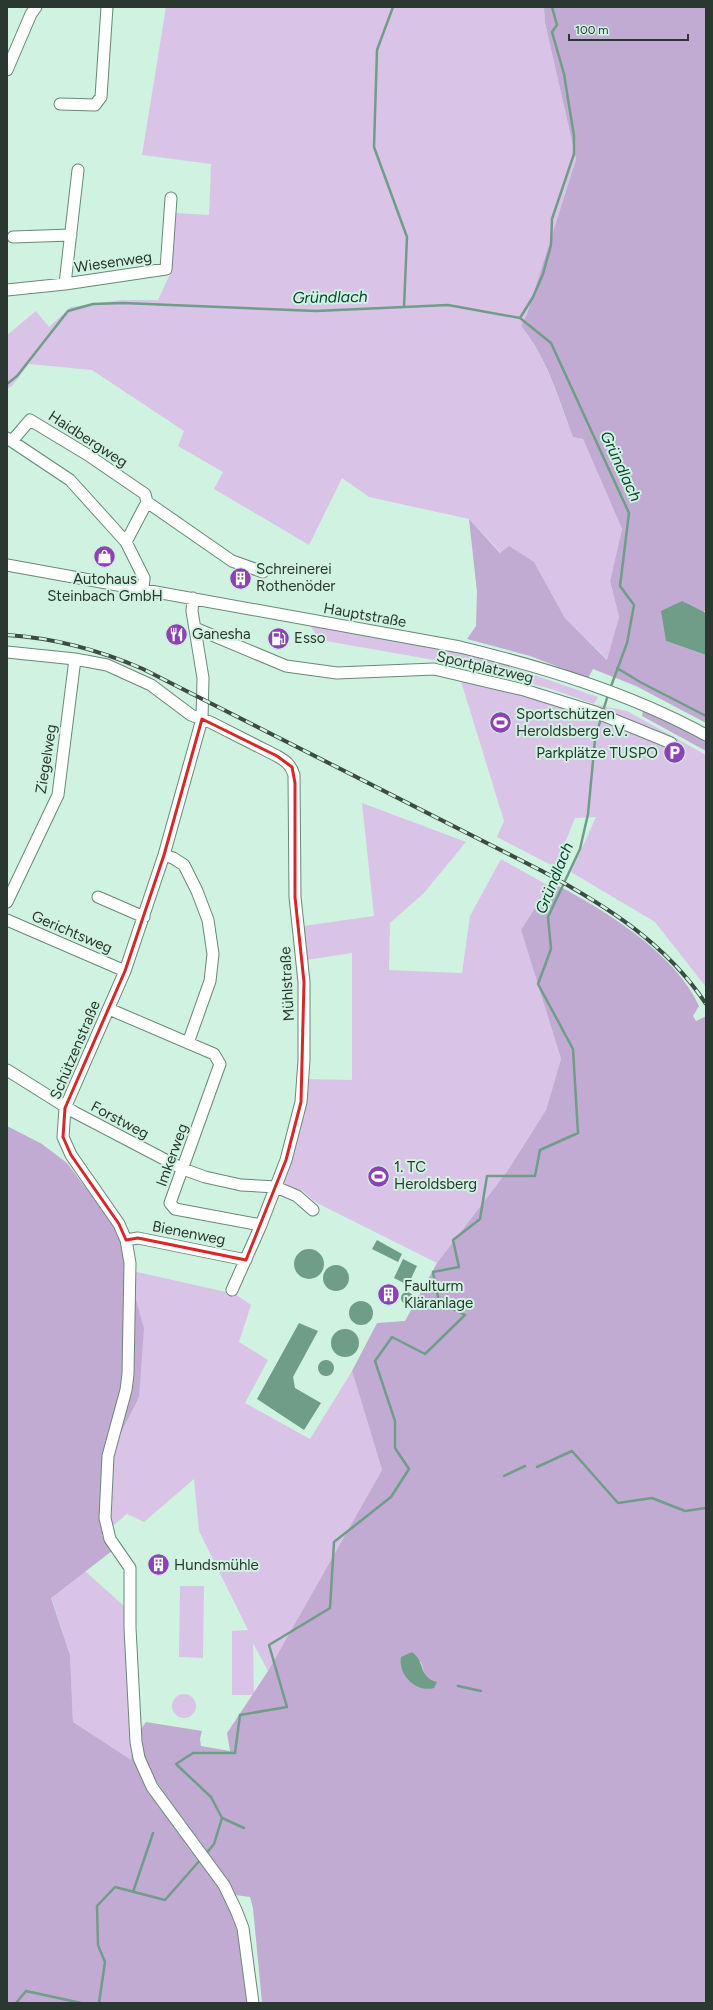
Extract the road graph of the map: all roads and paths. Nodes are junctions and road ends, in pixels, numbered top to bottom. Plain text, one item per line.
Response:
1 (36, 7) edge
2 (107, 7) edge
3 (8, 64) edge
4 (60, 104) dead end
5 (78, 170) dead end
6 (171, 198) dead end
7 (71, 234) junction
8 (13, 237) dead end
9 (65, 284) junction
10 (7, 290) edge
11 (9, 440) edge
12 (147, 502) junction
13 (126, 542) junction
14 (7, 565) edge
15 (263, 572) dead end
16 (143, 589) junction
17 (193, 598) junction
18 (195, 628) junction
19 (7, 652) edge
20 (75, 659) junction
21 (202, 718) junction
22 (706, 735) edge
23 (671, 743) dead end
24 (164, 855) junction
25 (98, 897) dead end
26 (7, 902) edge
27 (144, 917) junction
28 (7, 920) edge
29 (125, 971) junction
30 (108, 1009) junction
31 (188, 1043) junction
32 (7, 1070) edge
33 (65, 1108) junction
34 (183, 1170) junction
35 (276, 1187) junction
36 (313, 1210) dead end
37 (261, 1225) junction
38 (126, 1240) junction
39 (246, 1260) junction
40 (232, 1290) dead end
41 (253, 2003) edge

1 - 3 street
2 - 4 street
5 - 7 street, Wiesenweg
6 - 9 street, Wiesenweg
7 - 8 street
7 - 9 street, Wiesenweg
9 - 10 street, Wiesenweg
11 - 12 street, Haidbergweg
11 - 13 street
12 - 13 street
12 - 15 street, Haidbergweg
13 - 16 street
14 - 16 street, Hauptstraße
16 - 17 street, Hauptstraße
17 - 18 street, Schützenstraße
17 - 22 street, Hauptstraße
18 - 21 street, Schützenstraße
18 - 23 street, Sportplatzweg
19 - 20 street, Mühlstraße
20 - 21 street, Mühlstraße
20 - 26 street, Ziegelweg
21 - 24 street, Schützenstraße
21 - 35 street, Mühlstraße
24 - 27 street, Schützenstraße
24 - 31 street
25 - 27 street
27 - 29 street, Schützenstraße
28 - 29 street, Gerichtsweg
29 - 30 street, Schützenstraße
30 - 31 street, Imkerweg
30 - 33 street, Schützenstraße
31 - 34 street, Imkerweg
32 - 33 street, Forstweg
33 - 34 street, Forstweg
33 - 38 street, Schützenstraße
34 - 35 street, Forstweg
34 - 37 street, Imkerweg
35 - 36 street, Forstweg
35 - 37 street, Mühlstraße
37 - 39 street, Mühlstraße
38 - 39 street, Bienenweg
38 - 41 street, Schützenstraße
39 - 40 street, Mühlstraße

